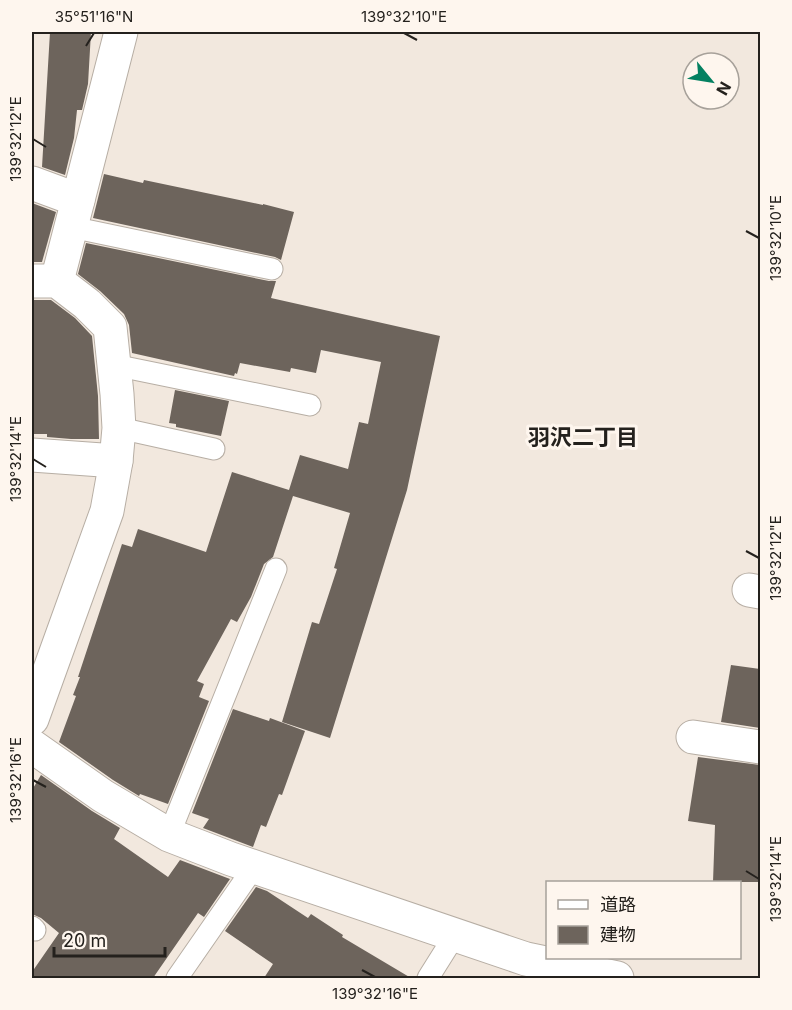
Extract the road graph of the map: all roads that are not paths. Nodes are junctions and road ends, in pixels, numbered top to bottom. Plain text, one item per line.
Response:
1 (121, 32) edge
2 (32, 183) edge
3 (74, 213) junction
4 (272, 269) dead end
5 (44, 281) edge
6 (114, 365) junction
7 (310, 405) dead end
8 (119, 428) junction
9 (214, 449) dead end
10 (32, 455) edge
11 (116, 461) junction
12 (276, 569) dead end
13 (32, 719) edge
14 (693, 737) dead end
15 (32, 746) edge
16 (760, 747) edge
17 (170, 835) junction
18 (254, 867) junction
19 (455, 935) junction
20 (177, 978) edge
21 (428, 978) edge
22 (617, 978) edge

1 - 3 street
2 - 3 street
3 - 4 lane
3 - 5 street
5 - 6 street
6 - 7 lane
6 - 8 street
8 - 9 lane
8 - 11 street
10 - 11 street
11 - 13 street
12 - 17 lane
14 - 16 street
15 - 17 street
17 - 18 street
18 - 19 street
18 - 20 lane
19 - 21 lane
19 - 22 street

